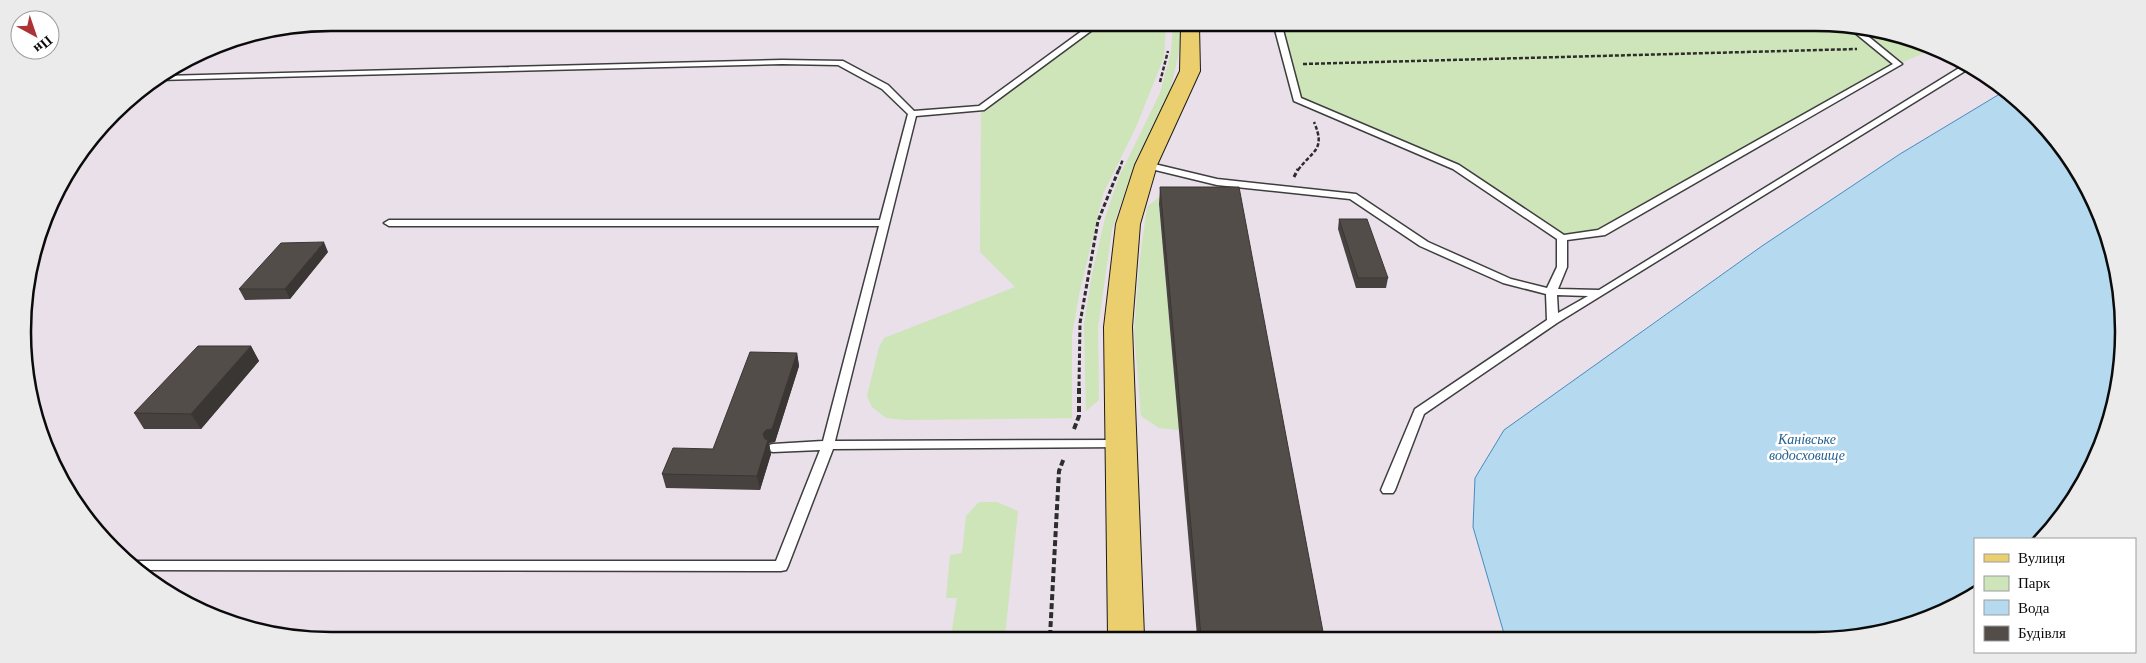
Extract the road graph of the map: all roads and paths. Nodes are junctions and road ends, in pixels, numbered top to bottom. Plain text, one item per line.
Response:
1 (1089, 31) edge
2 (1190, 31) edge
3 (1279, 31) edge
4 (1863, 35) edge
5 (1879, 49) junction
6 (1288, 64) junction
7 (1963, 70) edge
8 (170, 79) edge
9 (1297, 99) junction
10 (912, 114) junction
11 (1146, 165) junction
12 (1290, 190) junction
13 (885, 222) junction
14 (389, 223) dead end
15 (1562, 238) junction
16 (1551, 292) junction
17 (1601, 293) junction
18 (1553, 322) junction
19 (1119, 444) junction
20 (828, 445) junction
21 (773, 448) dead end
22 (1388, 490) dead end
23 (143, 565) edge
24 (1126, 632) edge

1 - 10 lane
2 - 11 main road
3 - 6 lane
4 - 5 lane
5 - 6 path
5 - 15 lane
6 - 9 lane
7 - 17 lane
8 - 10 lane
9 - 12 path
9 - 15 lane
10 - 13 lane
11 - 12 lane
11 - 19 main road
12 - 16 lane
13 - 14 lane
13 - 20 lane
15 - 16 lane
16 - 17 lane
16 - 18 lane
17 - 18 lane
18 - 22 lane
19 - 20 lane
19 - 24 main road
20 - 21 lane
20 - 23 lane

